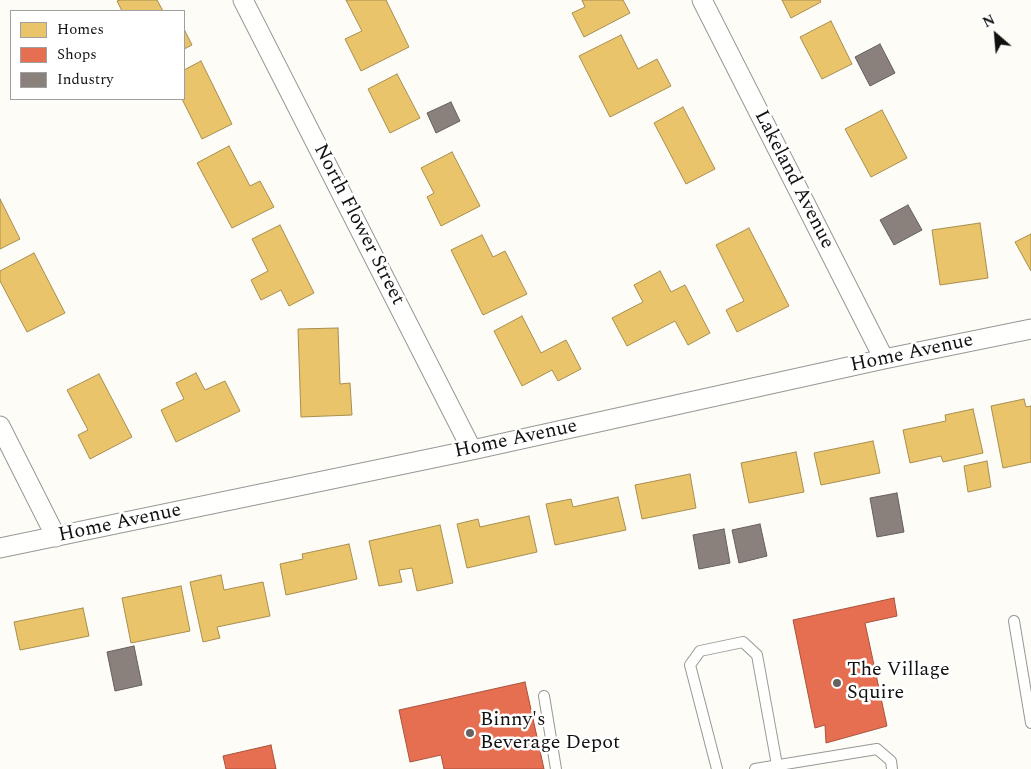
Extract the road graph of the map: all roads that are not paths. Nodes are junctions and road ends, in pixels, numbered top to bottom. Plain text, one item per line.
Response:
1 (243, 0) edge
2 (702, 0) edge
3 (1031, 329) edge
4 (884, 359) junction
5 (0, 426) edge
6 (472, 450) junction
7 (56, 537) junction
8 (0, 548) edge
9 (1014, 621) dead end
10 (544, 696) dead end
11 (1031, 723) edge
12 (777, 765) junction
13 (556, 769) edge
14 (717, 769) edge
15 (755, 769) edge
16 (892, 769) edge

1 - 6 street, North Flower Street
2 - 4 street, Lakeland Avenue
3 - 4 street, Home Avenue
4 - 6 street, Home Avenue
5 - 7 street
6 - 7 street, Home Avenue
7 - 8 street, Home Avenue
9 - 11 lane
10 - 13 lane
12 - 14 lane
12 - 15 lane
12 - 16 lane

